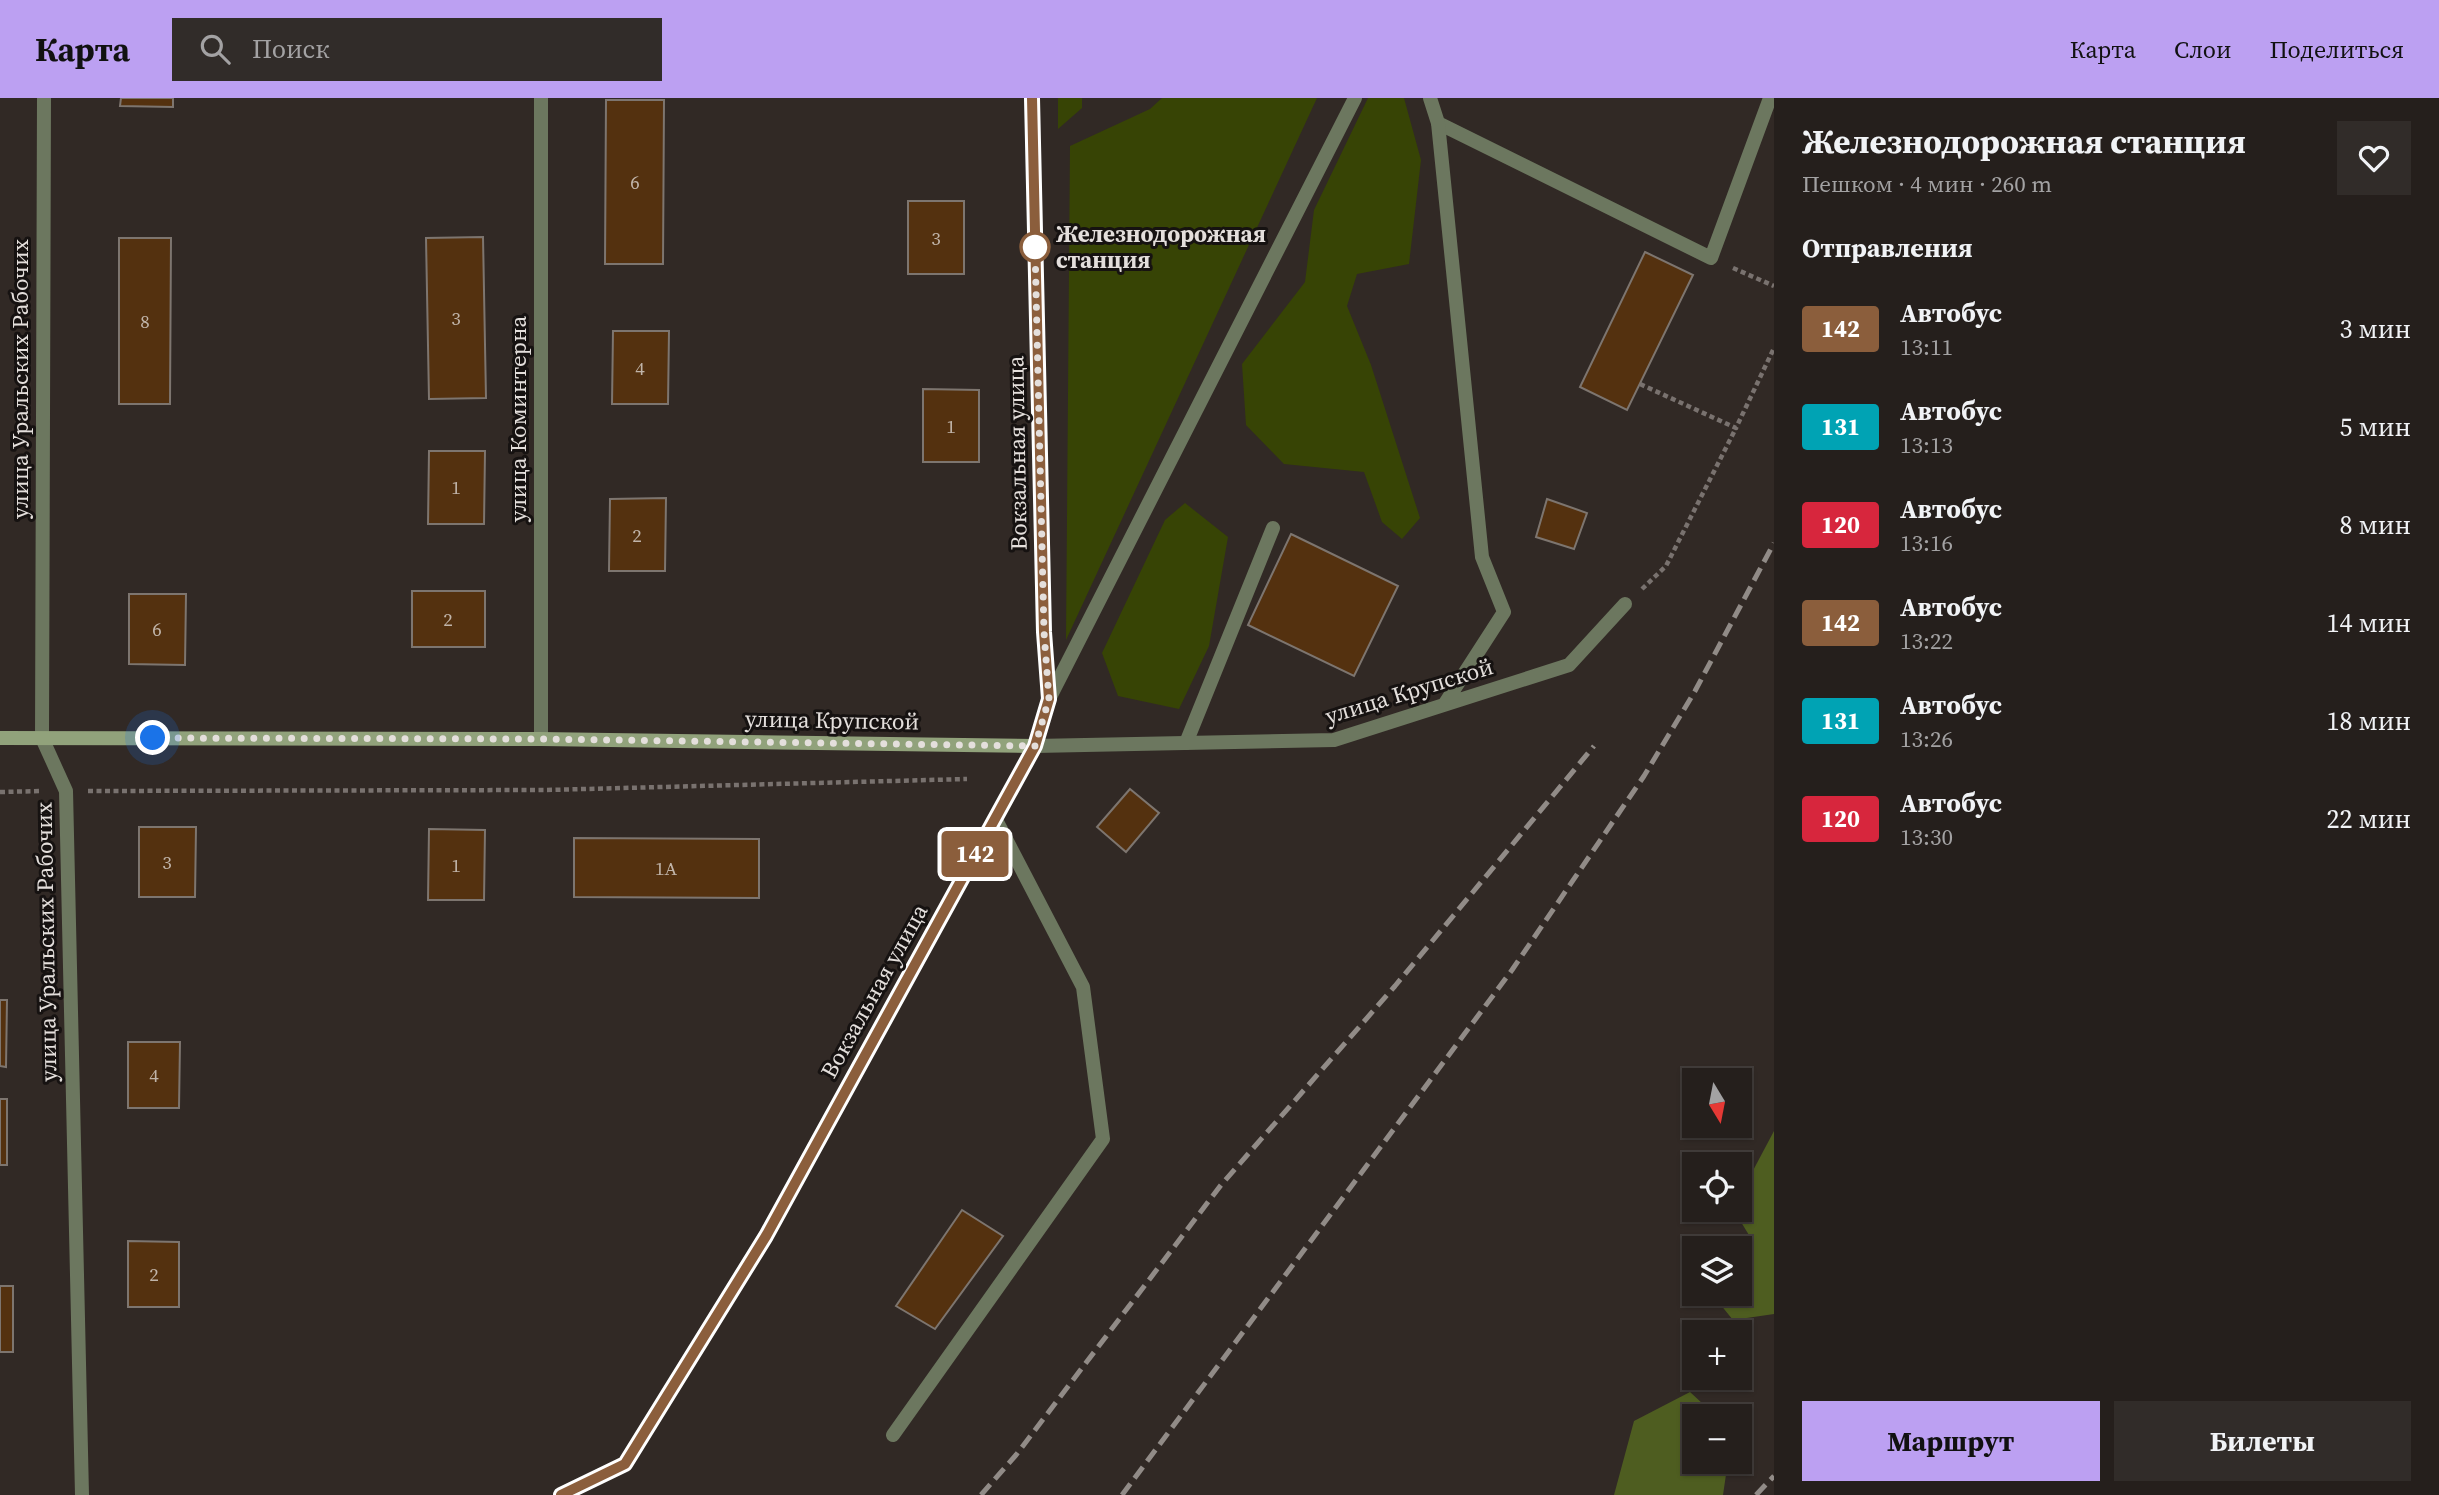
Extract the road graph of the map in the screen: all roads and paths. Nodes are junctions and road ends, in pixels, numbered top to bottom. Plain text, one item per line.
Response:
1 (44, 98) edge
2 (541, 98) edge
3 (1032, 98) edge
4 (1355, 98) edge
5 (1430, 98) edge
6 (1769, 98) edge
7 (1438, 123) junction
8 (1711, 258) junction
9 (1774, 286) edge
10 (1774, 348) edge
11 (1640, 384) dead end
12 (1736, 428) junction
13 (1273, 528) dead end
14 (1625, 604) joint
15 (1049, 699) junction
16 (1444, 705) junction
17 (0, 738) edge
18 (42, 738) junction
19 (541, 739) junction
20 (1186, 743) junction
21 (1035, 746) junction
22 (967, 779) dead end
23 (66, 791) junction
24 (0, 792) edge
25 (995, 818) junction
26 (893, 1436) dead end
27 (82, 1495) edge
28 (561, 1495) edge

1 - 18 street, улица Уральских Рабочих
2 - 19 street, улица Коминтерна
3 - 15 main road, Вокзальная улица
4 - 15 street
5 - 7 street
6 - 8 street
7 - 8 street
7 - 16 street
8 - 9 path
10 - 12 path
11 - 12 path
12 - 14 path
13 - 20 street
14 - 16 street, улица Крупской
15 - 21 main road, Вокзальная улица
16 - 20 street, улица Крупской
17 - 18 main road, улица Крупской
18 - 19 main road, улица Крупской
18 - 23 street, улица Уральских Рабочих
19 - 21 main road, улица Крупской
20 - 21 street, улица Крупской
21 - 25 street, Вокзальная улица
22 - 23 path
23 - 24 path
23 - 27 street, улица Уральских Рабочих
25 - 26 street
25 - 28 street, Вокзальная улица

